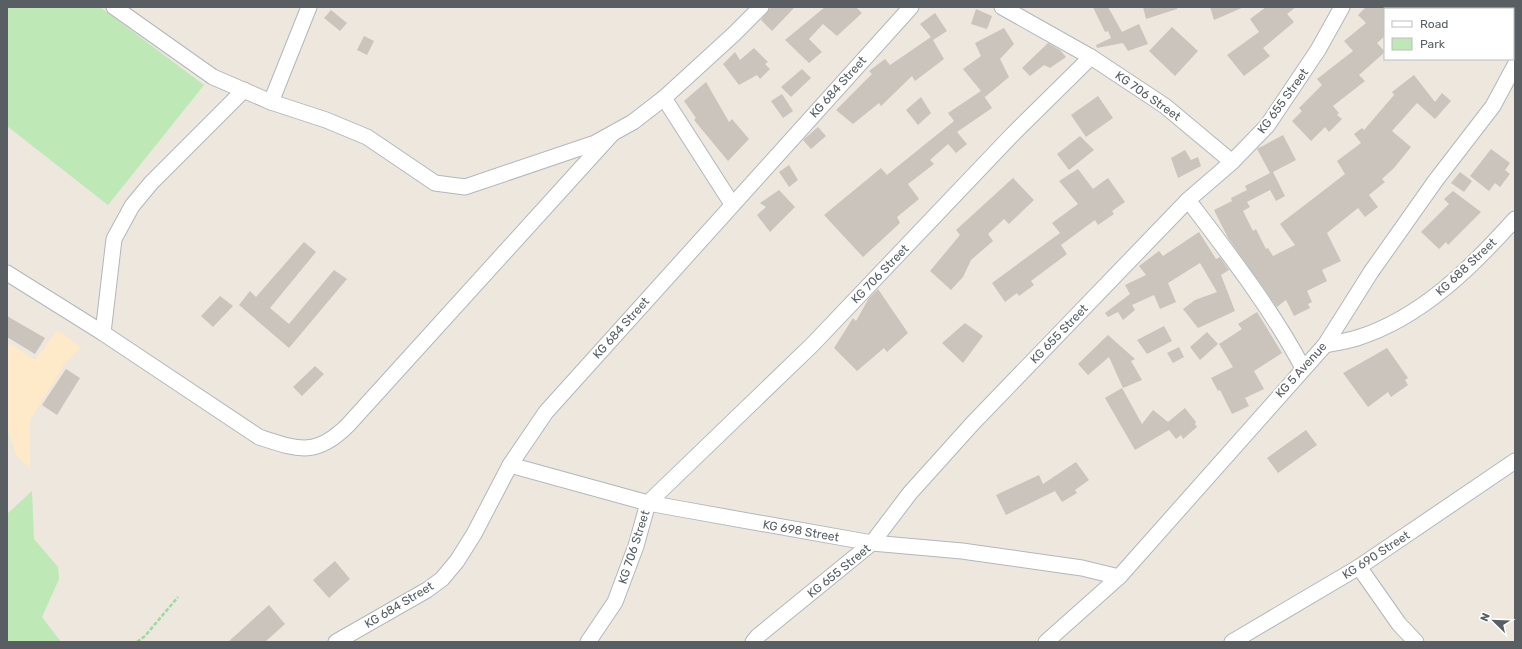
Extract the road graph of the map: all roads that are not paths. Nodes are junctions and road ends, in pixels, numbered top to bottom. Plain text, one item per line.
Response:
1 (114, 7) edge
2 (309, 7) edge
3 (761, 7) edge
4 (911, 7) edge
5 (1002, 7) edge
6 (1342, 7) edge
7 (1091, 57) junction
8 (1515, 65) edge
9 (244, 90) junction
10 (664, 98) junction
11 (271, 102) junction
12 (612, 134) junction
13 (1232, 162) junction
14 (1188, 200) junction
15 (732, 204) junction
16 (1515, 219) edge
17 (7, 273) edge
18 (103, 333) junction
19 (1325, 346) junction
20 (1303, 368) junction
21 (1515, 461) edge
22 (510, 465) junction
23 (648, 503) junction
24 (872, 544) junction
25 (1359, 567) junction
26 (1119, 577) junction
27 (336, 642) edge
28 (588, 642) edge
29 (753, 642) edge
30 (1046, 642) edge
31 (1232, 642) edge
32 (1416, 642) edge

1 - 9 street
2 - 11 street
3 - 10 street
4 - 15 street, KG 684 Street
5 - 7 street
6 - 13 street, KG 655 Street
7 - 13 street, KG 706 Street
7 - 23 street, KG 706 Street
8 - 19 street, KG 5 Avenue
9 - 11 street
9 - 18 street
10 - 12 street
10 - 15 street
11 - 12 street
12 - 18 street
13 - 14 street, KG 655 Street
14 - 20 street
14 - 24 street, KG 655 Street
15 - 22 street, KG 684 Street
16 - 19 street, KG 688 Street
17 - 18 street
19 - 20 street, KG 5 Avenue
20 - 26 street, KG 5 Avenue
21 - 25 street, KG 690 Street
22 - 23 street, KG 698 Street
22 - 27 street, KG 684 Street
23 - 24 street, KG 698 Street
23 - 28 street, KG 706 Street
24 - 26 street, KG 698 Street
24 - 29 street, KG 655 Street
25 - 31 street, KG 690 Street
25 - 32 street
26 - 30 street, KG 5 Avenue

